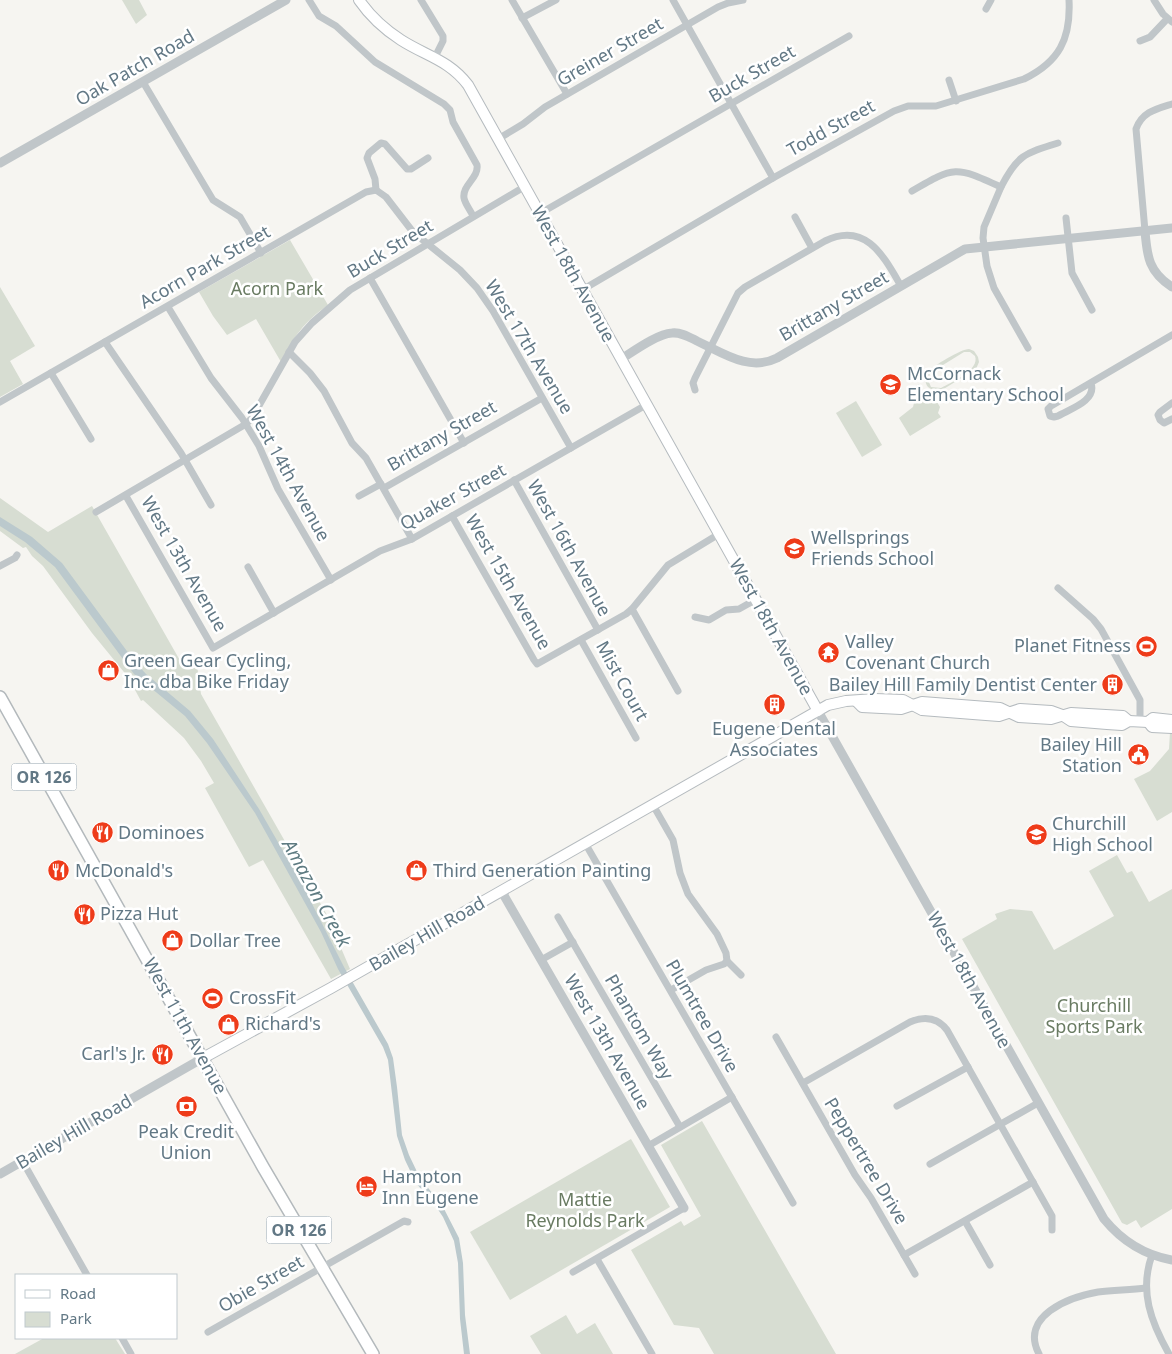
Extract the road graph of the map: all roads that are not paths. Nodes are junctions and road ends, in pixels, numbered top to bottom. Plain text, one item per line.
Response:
1 (286, 0) edge
2 (309, 0) edge
3 (358, 0) edge
4 (420, 0) edge
5 (512, 0) edge
6 (556, 0) edge
7 (673, 0) edge
8 (743, 0) edge
9 (991, 0) edge
10 (1069, 0) edge
11 (1154, 0) edge
12 (986, 9) dead end
13 (522, 18) junction
14 (1170, 20) edge
15 (687, 25) junction
16 (849, 36) dead end
17 (1140, 41) dead end
18 (435, 57) junction
19 (949, 80) dead end
20 (143, 82) junction
21 (567, 94) junction
22 (956, 100) junction
23 (730, 103) junction
24 (1172, 104) edge
25 (498, 139) junction
26 (1058, 142) dead end
27 (428, 158) dead end
28 (0, 163) edge
29 (773, 178) junction
30 (524, 187) junction
31 (1001, 187) junction
32 (376, 190) junction
33 (912, 192) dead end
34 (539, 214) junction
35 (474, 216) junction
36 (795, 217) dead end
37 (1066, 218) dead end
38 (1172, 228) edge
39 (1145, 231) junction
40 (1068, 238) junction
41 (426, 244) junction
42 (984, 247) junction
43 (812, 248) junction
44 (261, 253) junction
45 (370, 278) junction
46 (901, 286) junction
47 (1172, 287) edge
48 (582, 290) junction
49 (168, 306) junction
50 (1092, 310) dead end
51 (1172, 335) edge
52 (105, 342) junction
53 (710, 347) junction
54 (1028, 348) dead end
55 (289, 352) junction
56 (621, 359) junction
57 (51, 373) junction
58 (1091, 382) junction
59 (695, 390) dead end
60 (542, 398) junction
61 (0, 402) edge
62 (1172, 403) edge
63 (646, 405) junction
64 (1172, 419) edge
65 (246, 424) junction
66 (91, 439) dead end
67 (464, 443) junction
68 (571, 448) junction
69 (185, 460) junction
70 (514, 480) junction
71 (383, 486) junction
72 (126, 496) junction
73 (360, 496) dead end
74 (211, 504) dead end
75 (96, 512) dead end
76 (452, 516) junction
77 (719, 534) junction
78 (412, 539) junction
79 (17, 555) dead end
80 (0, 566) edge
81 (248, 568) dead end
82 (331, 580) junction
83 (1058, 588) dead end
84 (756, 600) junction
85 (632, 610) junction
86 (274, 613) junction
87 (695, 617) dead end
88 (598, 630) junction
89 (581, 640) junction
90 (213, 648) joint
91 (678, 691) dead end
92 (0, 697) edge
93 (818, 711) junction
94 (1172, 720) edge
95 (1144, 722) junction
96 (1172, 728) edge
97 (636, 738) dead end
98 (653, 805) junction
99 (585, 843) junction
100 (502, 892) junction
101 (558, 917) dead end
102 (573, 942) junction
103 (541, 960) junction
104 (727, 961) junction
105 (741, 975) dead end
106 (671, 990) junction
107 (776, 1037) dead end
108 (203, 1058) junction
109 (968, 1067) junction
110 (803, 1083) junction
111 (732, 1097) junction
112 (1038, 1103) junction
113 (898, 1106) dead end
114 (1001, 1124) junction
115 (680, 1127) junction
116 (648, 1146) junction
117 (23, 1162) junction
118 (930, 1164) dead end
119 (0, 1174) edge
120 (1033, 1182) junction
121 (793, 1203) dead end
122 (684, 1208) joint
123 (965, 1221) junction
124 (408, 1222) dead end
125 (1052, 1230) dead end
126 (904, 1255) junction
127 (1152, 1255) junction
128 (597, 1259) junction
129 (1172, 1260) edge
130 (990, 1265) dead end
131 (321, 1267) junction
132 (573, 1272) dead end
133 (86, 1274) edge
134 (915, 1274) dead end
135 (1146, 1288) junction
136 (208, 1332) dead end
137 (123, 1339) edge
138 (131, 1354) edge
139 (373, 1354) edge
140 (652, 1354) edge
141 (1039, 1354) edge
142 (1170, 1354) edge

1 - 20 street, Oak Patch Road
2 - 35 street
3 - 18 main road, West 18th Avenue
4 - 18 street
5 - 13 street
6 - 13 street
7 - 15 street
8 - 15 street, Greiner Street
9 - 12 street
10 - 22 street, Todd Street
11 - 14 street
13 - 21 street
14 - 17 street
15 - 21 street, Greiner Street
15 - 23 street
16 - 23 street, Buck Street
18 - 25 main road, West 18th Avenue
19 - 22 street
20 - 28 street, Oak Patch Road
20 - 44 street
21 - 25 street, Greiner Street
22 - 29 street, Todd Street
23 - 29 street
23 - 34 street, Buck Street
24 - 39 street
25 - 30 main road, West 18th Avenue
26 - 31 street
27 - 32 street
29 - 48 street, Todd Street
30 - 34 main road, West 18th Avenue
30 - 35 street, Buck Street
31 - 33 street
31 - 42 street
32 - 41 street, West 17th Avenue
32 - 44 street, Acorn Park Street
34 - 48 main road, West 18th Avenue
35 - 41 street, Buck Street
36 - 43 street
37 - 40 street
38 - 39 street, Brittany Street
39 - 40 street, Brittany Street
39 - 47 street
40 - 42 street, Brittany Street
40 - 50 street
41 - 45 street, Buck Street
41 - 60 street, West 17th Avenue
42 - 46 street, Brittany Street
42 - 54 street
43 - 46 street
43 - 53 street
44 - 49 street, Acorn Park Street
45 - 55 street, Buck Street
45 - 67 street
46 - 53 street, Brittany Street
48 - 56 main road, West 18th Avenue
49 - 52 street, Acorn Park Street
49 - 65 street, West 14th Avenue
51 - 58 street
52 - 57 street, Acorn Park Street
52 - 69 street
53 - 56 street, Brittany Street
53 - 59 street
55 - 65 street, Buck Street
55 - 71 street
56 - 63 main road, West 18th Avenue
57 - 61 street, Acorn Park Street
57 - 66 street
58 - 58 street
60 - 67 street, Brittany Street
60 - 68 street, West 17th Avenue
62 - 64 street
63 - 68 street, Quaker Street
63 - 77 main road, West 18th Avenue
65 - 69 street, Buck Street
65 - 82 street, West 14th Avenue
67 - 71 street, Brittany Street
68 - 70 street, Quaker Street
69 - 72 street, Buck Street
69 - 74 street
70 - 76 street, Quaker Street
70 - 88 street, West 16th Avenue
71 - 73 street, Brittany Street
71 - 78 street
72 - 75 street, Buck Street
72 - 90 street, West 13th Avenue
76 - 78 street, Quaker Street
76 - 89 street, West 15th Avenue
77 - 84 main road, West 18th Avenue
77 - 85 street
78 - 82 street, Quaker Street
79 - 80 street
81 - 86 street
82 - 86 street, Quaker Street
83 - 95 street
84 - 87 street
84 - 93 main road, West 18th Avenue
85 - 88 street
85 - 91 street
86 - 90 street, Quaker Street
88 - 89 street
89 - 97 street, Mist Court
92 - 108 main road, West 11th Avenue / OR 126
93 - 95 main road, Bailey Hill Road
93 - 98 main road, Bailey Hill Road
93 - 112 street, West 18th Avenue
94 - 95 main road, Bailey Hill Road
95 - 96 main road, Bailey Hill Road
98 - 99 main road, Bailey Hill Road
98 - 104 street
99 - 100 main road, Bailey Hill Road
99 - 106 street, Plumtree Drive
100 - 103 street, West 13th Avenue
100 - 108 main road, Bailey Hill Road
101 - 102 street, Phantom Way
102 - 103 street
102 - 115 street, Phantom Way
103 - 116 street, West 13th Avenue
104 - 105 street
104 - 106 street
106 - 111 street, Plumtree Drive
107 - 110 street, Peppertree Drive
108 - 117 street, Bailey Hill Road
108 - 131 main road, West 11th Avenue / OR 126
109 - 110 street
109 - 113 street
109 - 114 street
110 - 126 street, Peppertree Drive
111 - 115 street
111 - 121 street, Plumtree Drive
112 - 114 street
112 - 127 street, West 18th Avenue
114 - 118 street
114 - 120 street
115 - 116 street
116 - 122 street, West 13th Avenue
117 - 119 street, Bailey Hill Road
117 - 133 street
120 - 123 street
120 - 125 street
122 - 128 street
123 - 126 street
123 - 130 street
124 - 131 street, Obie Street
126 - 134 street, Peppertree Drive
127 - 129 street, West 18th Avenue
127 - 135 street
128 - 132 street
128 - 140 street
131 - 136 street, Obie Street
131 - 139 main road, West 11th Avenue / OR 126
135 - 141 street
135 - 142 street
137 - 138 street

